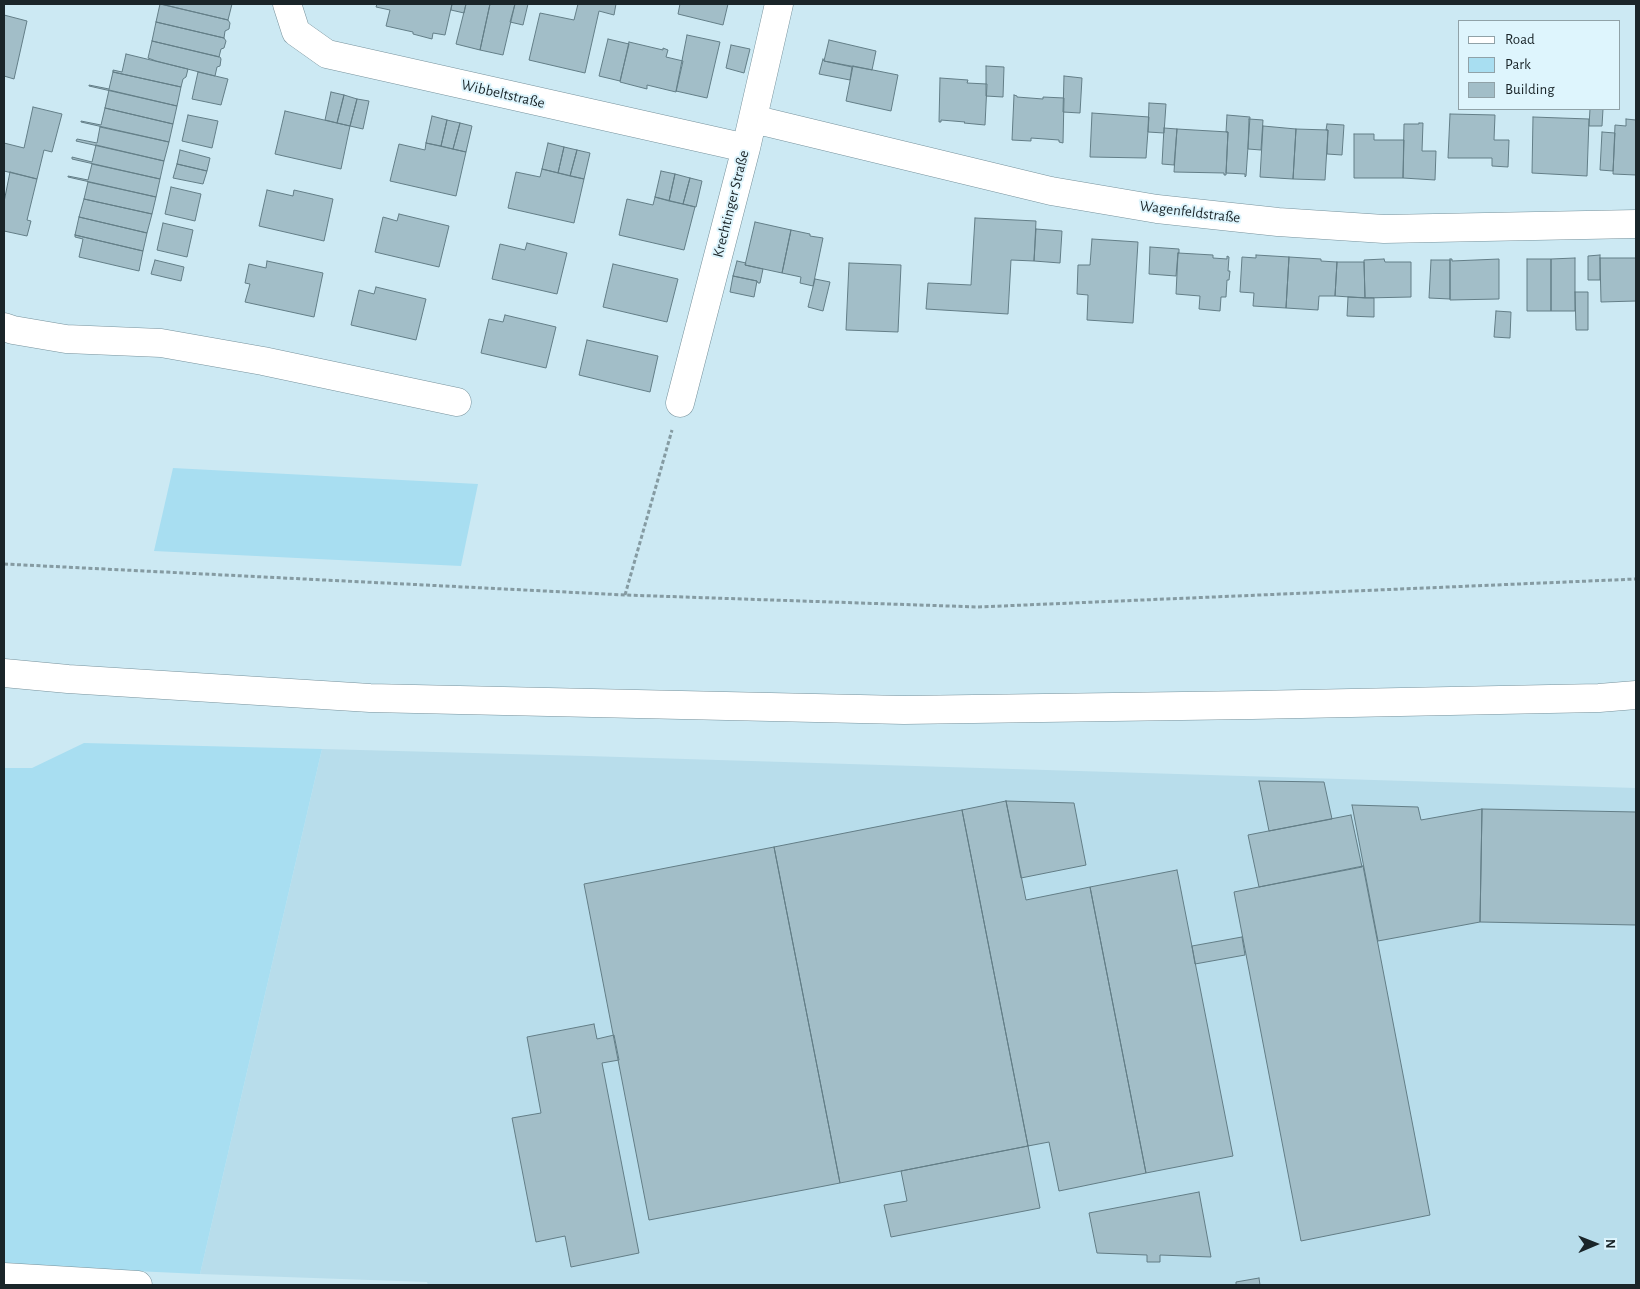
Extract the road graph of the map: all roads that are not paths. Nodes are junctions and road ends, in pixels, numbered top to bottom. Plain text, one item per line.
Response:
1 (287, 4) edge
2 (779, 4) edge
3 (753, 119) junction
4 (746, 148) junction
5 (1636, 224) edge
6 (4, 327) edge
7 (457, 402) dead end
8 (680, 403) road end
9 (4, 673) edge
10 (1636, 695) edge
11 (4, 1278) edge
12 (138, 1285) edge

1 - 4 street, Wibbeltstraße
2 - 3 street, Krechtinger Straße
3 - 4 street, Krechtinger Straße
3 - 5 street, Wagenfeldstraße
4 - 8 street, Krechtinger Straße
6 - 7 street
9 - 10 street
11 - 12 street

